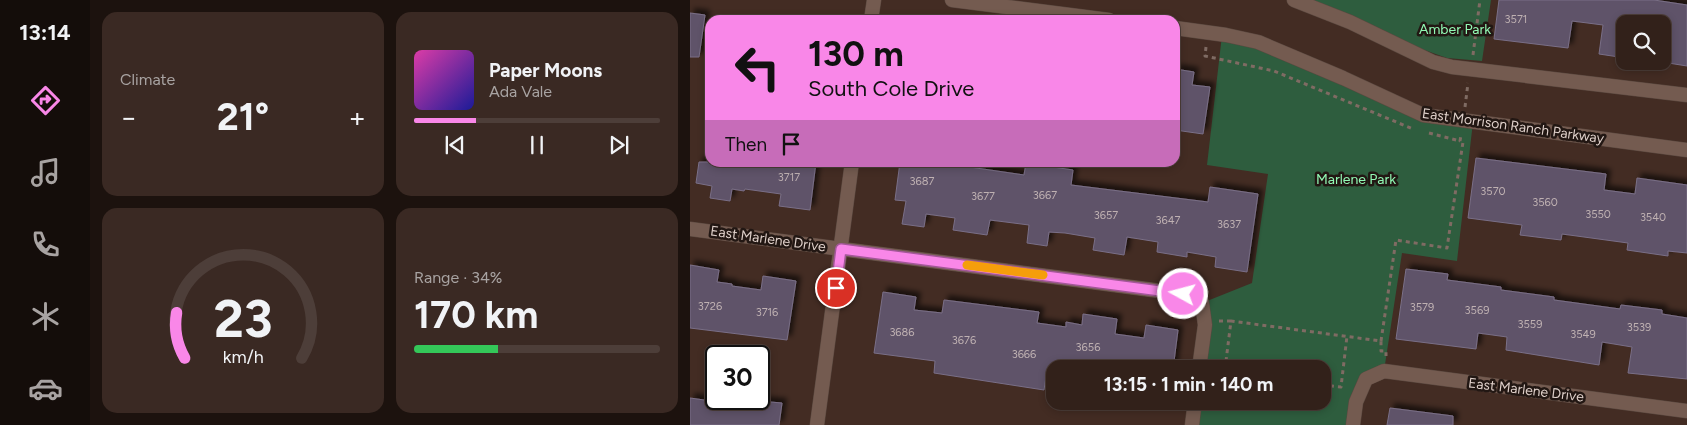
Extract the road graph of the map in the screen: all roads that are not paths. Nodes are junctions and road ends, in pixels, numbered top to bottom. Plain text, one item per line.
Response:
1 (874, 0) edge
2 (952, 0) edge
3 (1294, 0) edge
4 (872, 15) edge
5 (1070, 15) edge
6 (1180, 29) edge
7 (1687, 95) edge
8 (1687, 150) edge
9 (851, 167) edge
10 (690, 229) edge
11 (841, 249) junction
12 (1201, 360) edge
13 (1194, 410) edge
14 (1687, 411) edge
15 (817, 425) edge
16 (1192, 425) edge
17 (1353, 425) edge

1 - 4 street
2 - 5 street
3 - 7 street
6 - 8 street, East Morrison Ranch Parkway
9 - 11 street
10 - 11 street, East Marlene Drive
11 - 12 street, East Marlene Drive
11 - 15 street
13 - 16 street
14 - 17 street, East Marlene Drive

